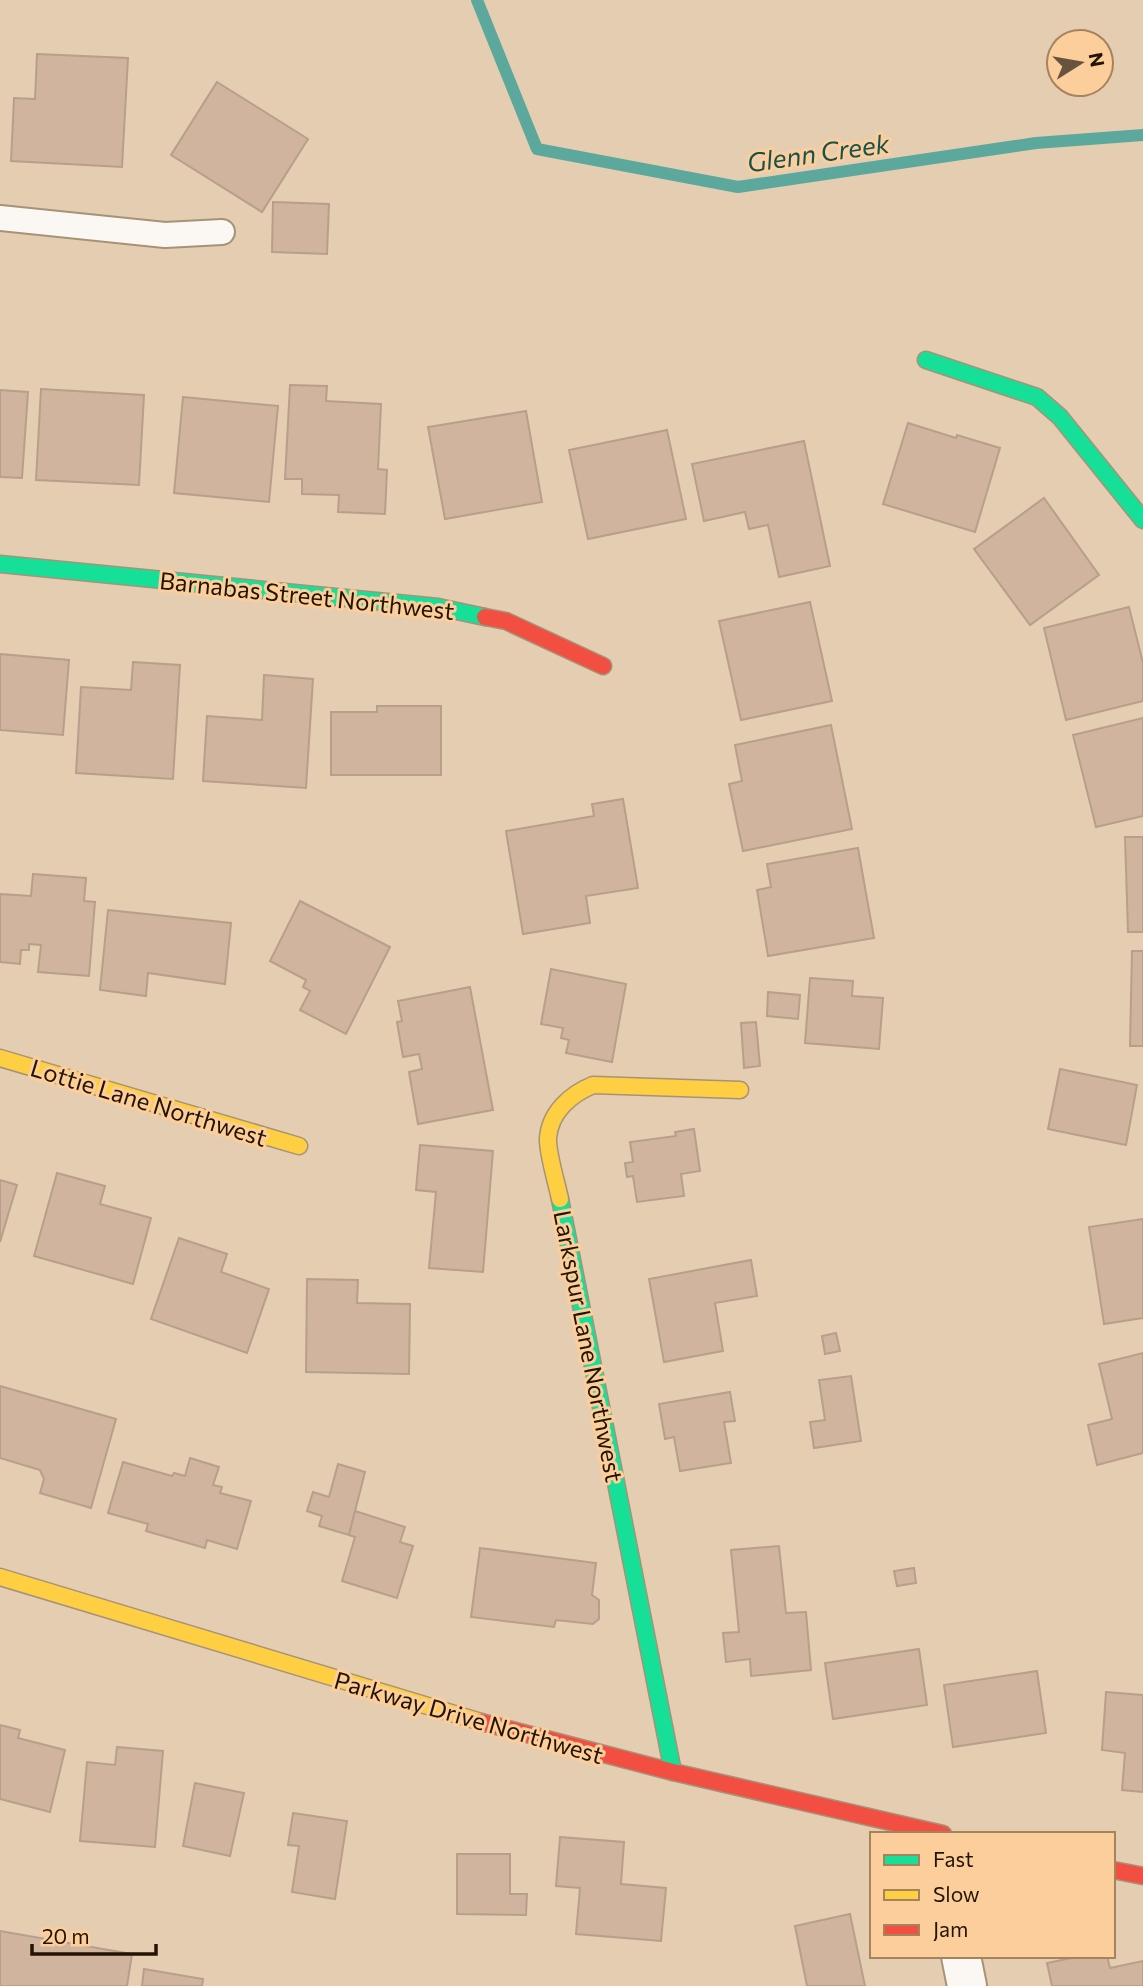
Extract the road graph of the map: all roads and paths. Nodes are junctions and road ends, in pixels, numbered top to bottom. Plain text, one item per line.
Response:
1 (0, 218) edge
2 (222, 232) dead end
3 (926, 360) dead end
4 (1143, 520) edge
5 (0, 564) edge
6 (603, 666) dead end
7 (0, 1058) edge
8 (740, 1090) dead end
9 (299, 1146) dead end
10 (0, 1577) edge
11 (673, 1772) junction
12 (934, 1832) edge
13 (1115, 1870) edge
14 (1143, 1876) edge
15 (961, 1958) edge
16 (967, 1986) edge

1 - 2 lane
3 - 4 street
5 - 6 street, Barnabas Street Northwest
7 - 9 street, Lottie Lane Northwest
8 - 11 street, Larkspur Lane Northwest
10 - 11 street, Parkway Drive Northwest
11 - 12 street, Parkway Drive Northwest
13 - 14 street
15 - 16 street

